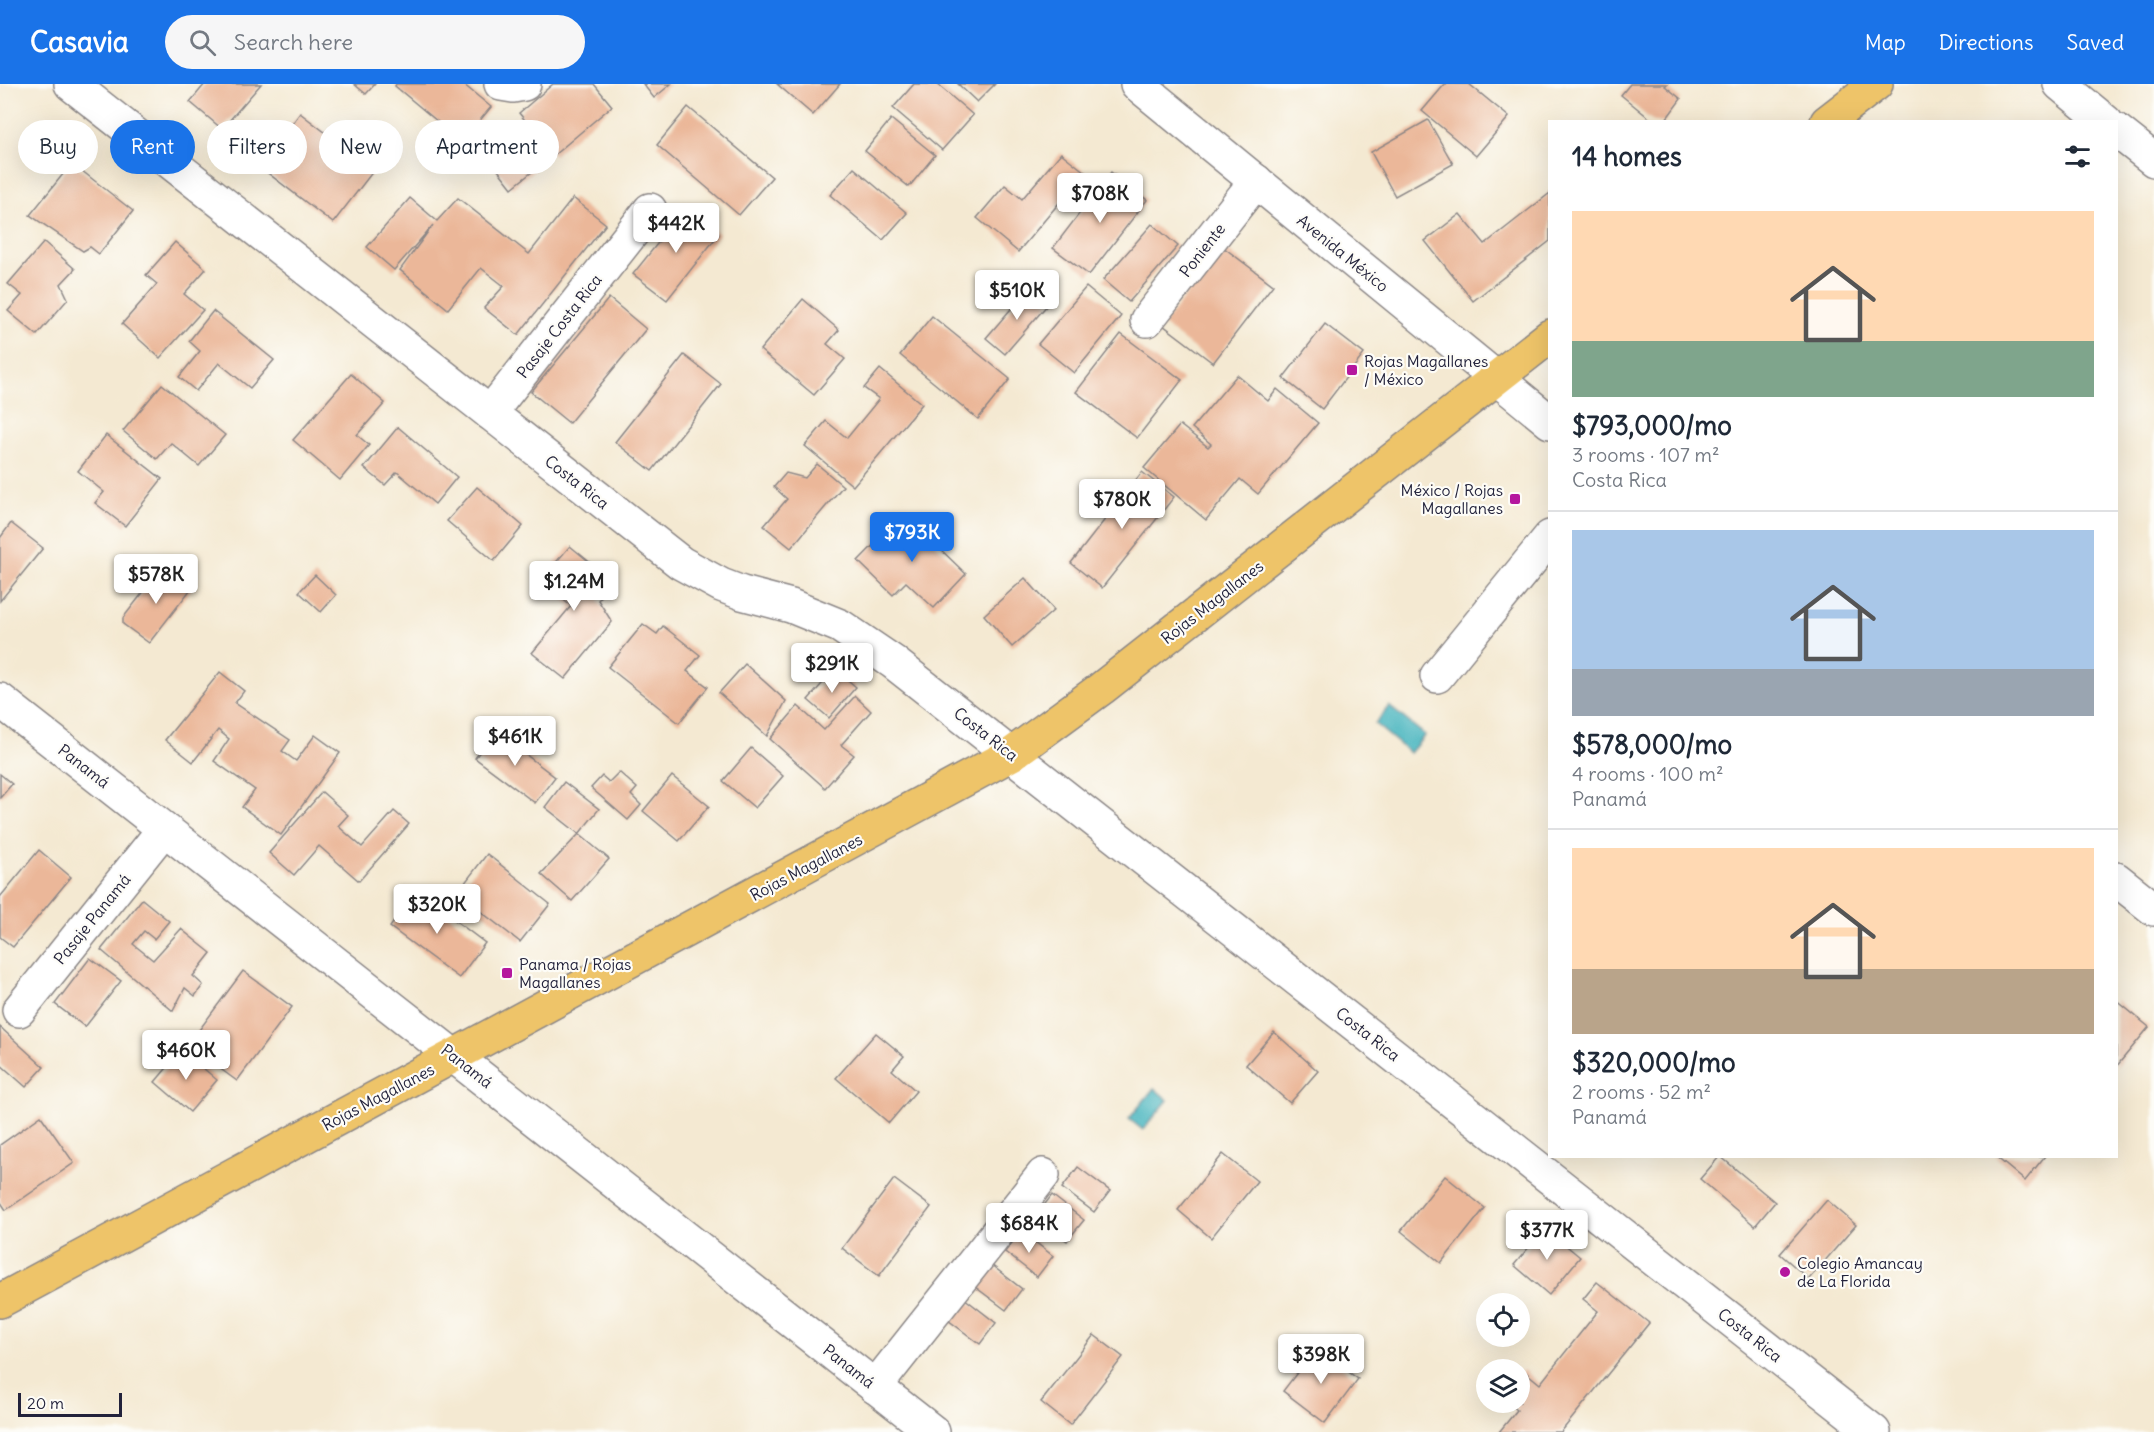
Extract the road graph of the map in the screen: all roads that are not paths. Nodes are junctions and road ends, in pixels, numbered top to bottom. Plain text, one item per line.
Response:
1 (71, 84) edge
2 (1137, 84) edge
3 (1876, 84) edge
4 (2060, 84) edge
5 (1830, 120) edge
6 (2104, 120) edge
7 (2118, 132) edge
8 (2154, 160) edge
9 (1256, 181) junction
10 (650, 210) dead end
11 (1147, 320) dead end
12 (1548, 338) edge
13 (1496, 378) junction
14 (490, 413) junction
15 (1548, 420) edge
16 (1548, 539) edge
17 (1437, 676) dead end
18 (0, 700) edge
19 (1012, 754) junction
20 (164, 829) junction
21 (2118, 881) edge
22 (2154, 909) edge
23 (19, 1010) dead end
24 (454, 1056) junction
25 (1043, 1175) dead end
26 (0, 1301) edge
27 (875, 1387) junction
28 (933, 1432) edge
29 (1874, 1432) edge

1 - 14 street, Costa Rica
2 - 9 street, Avenida México
3 - 5 main road
4 - 6 street
7 - 8 street
9 - 11 street, Poniente
9 - 13 street, Avenida México
10 - 14 street, Pasaje Costa Rica
12 - 13 main road, Rojas Magallanes
13 - 15 street, Avenida México
13 - 19 main road, Rojas Magallanes
14 - 19 street, Costa Rica
16 - 17 street
18 - 20 street, Panamá
19 - 24 main road, Rojas Magallanes
19 - 29 street, Costa Rica
20 - 23 street, Pasaje Panamá
20 - 24 street, Panamá
21 - 22 street
24 - 26 main road, Rojas Magallanes
24 - 27 street, Panamá
25 - 27 street
27 - 28 street, Panamá

